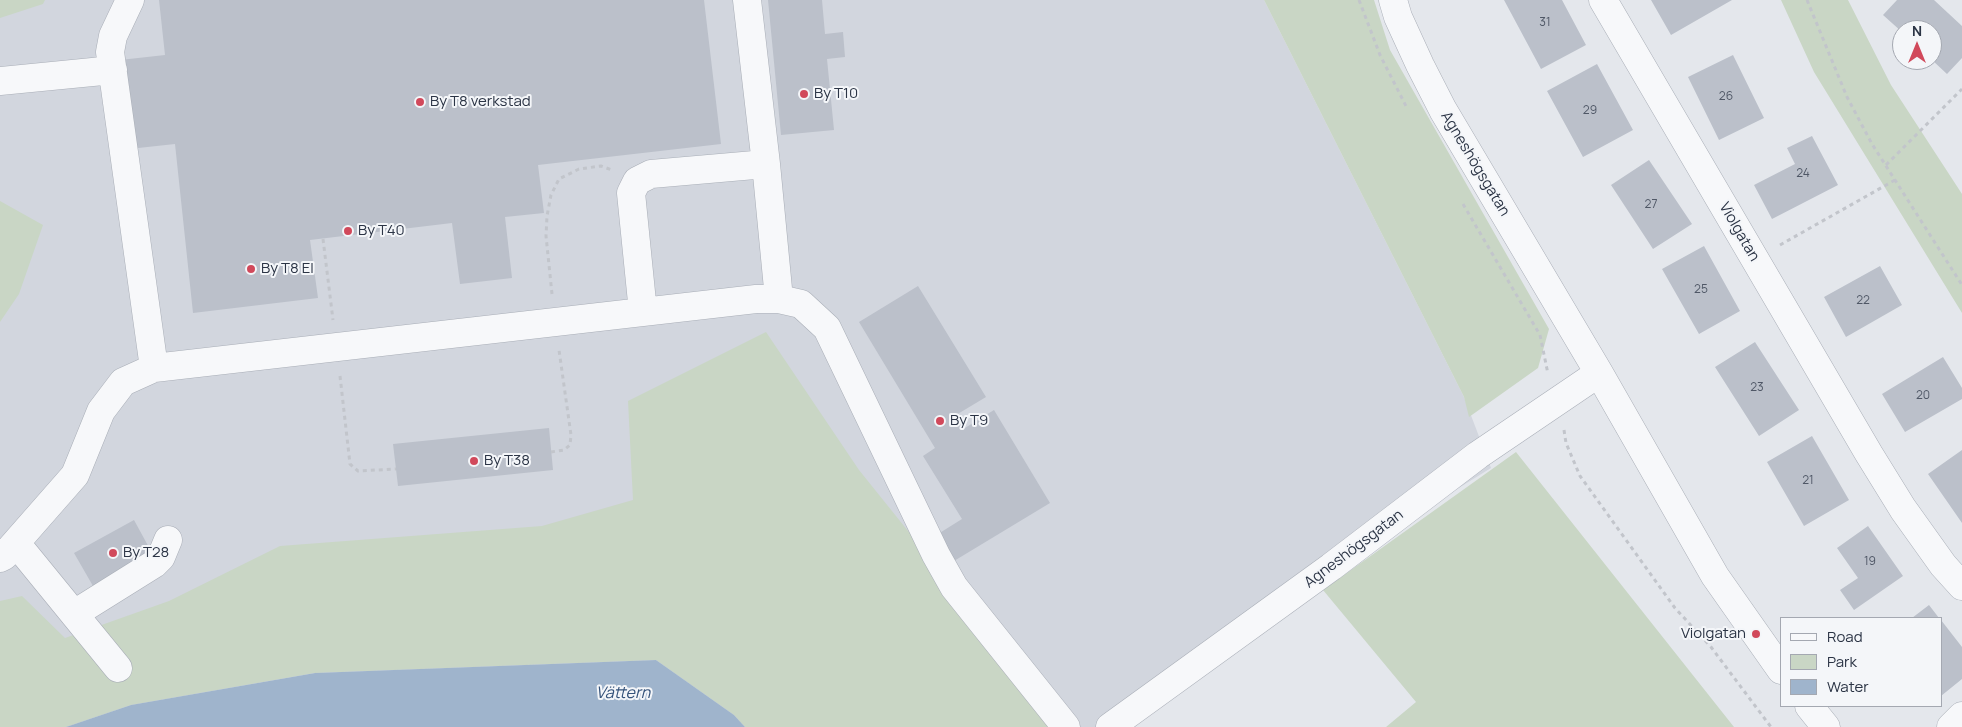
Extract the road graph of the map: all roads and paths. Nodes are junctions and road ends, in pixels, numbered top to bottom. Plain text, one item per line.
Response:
1 (130, 0) edge
2 (747, 0) edge
3 (1393, 0) edge
4 (1603, 0) edge
5 (1807, 0) edge
6 (113, 70) junction
7 (0, 82) edge
8 (1962, 88) edge
9 (766, 164) junction
10 (1886, 166) junction
11 (1895, 180) junction
12 (637, 181) junction
13 (1755, 260) junction
14 (1962, 285) edge
15 (779, 299) junction
16 (643, 312) junction
17 (555, 322) junction
18 (154, 368) junction
19 (1599, 373) junction
20 (1557, 402) junction
21 (551, 452) dead end
22 (168, 540) dead end
23 (8, 551) edge
24 (1962, 586) edge
25 (74, 614) junction
26 (118, 668) dead end
27 (1780, 669) edge
28 (1810, 707) edge
29 (1962, 716) edge
30 (1066, 727) edge
31 (1110, 727) edge
32 (1771, 727) edge
33 (1826, 727) edge
34 (1951, 727) edge

1 - 6 street
2 - 9 street
3 - 19 street, Agneshögsgatan
4 - 13 street, Violgatan
5 - 10 path
6 - 7 street
6 - 18 street
8 - 10 path
9 - 12 street
9 - 15 street
10 - 11 path
11 - 13 path
11 - 14 path
12 - 16 street
12 - 17 path
13 - 24 street, Violgatan
15 - 16 street
15 - 30 street
16 - 17 street
17 - 18 street
17 - 21 path
18 - 23 street
19 - 20 street, Agneshögsgatan
19 - 27 street, Agneshögsgatan
20 - 31 street, Agneshögsgatan
20 - 32 path
22 - 25 street
23 - 25 street
25 - 26 street
28 - 33 street
29 - 34 street

